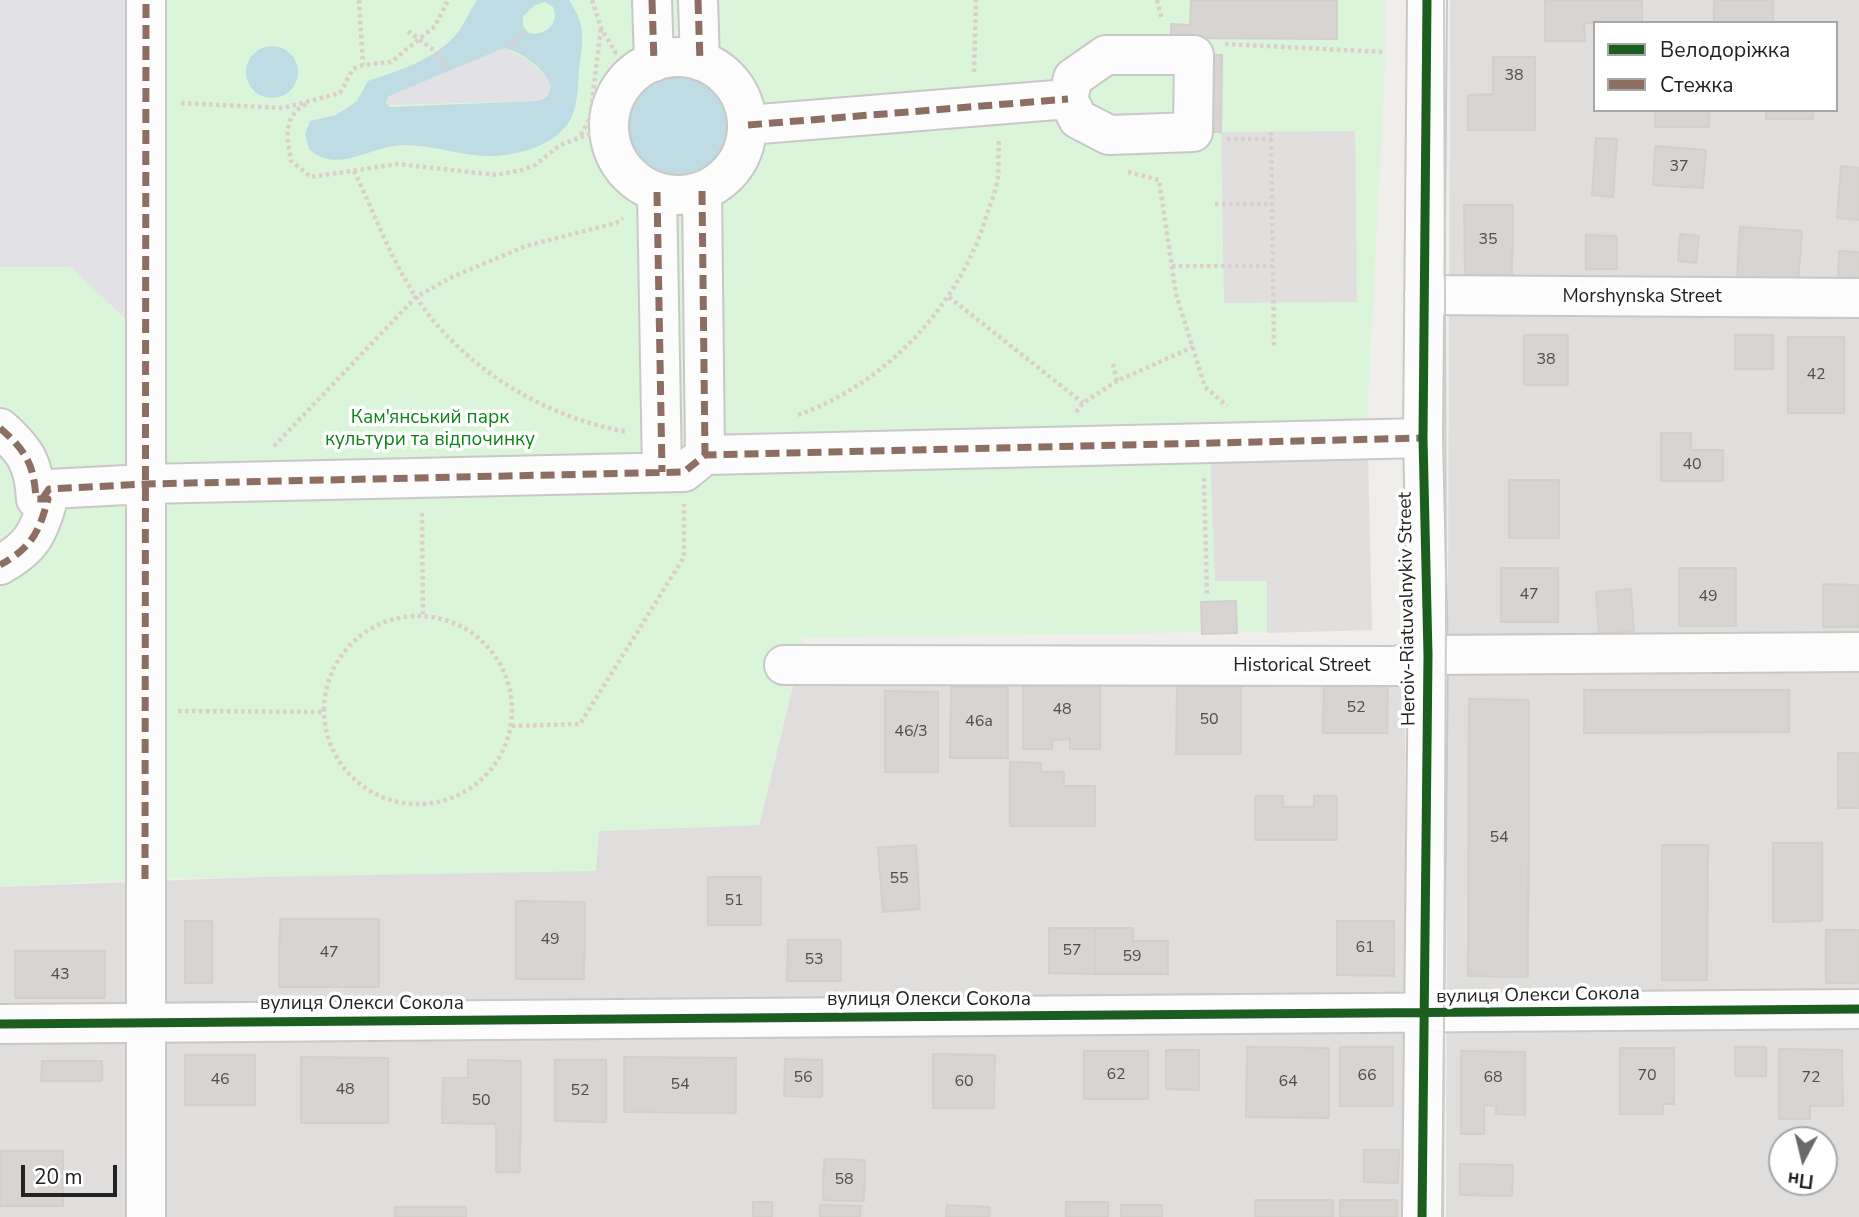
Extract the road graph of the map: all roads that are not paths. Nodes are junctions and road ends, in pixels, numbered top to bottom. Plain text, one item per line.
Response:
1 (146, 0) edge
2 (653, 0) edge
3 (698, 0) edge
4 (1427, 0) edge
5 (700, 61) junction
6 (652, 63) junction
7 (1068, 99) dead end
8 (748, 125) junction
9 (702, 191) junction
10 (657, 192) junction
11 (1424, 295) junction
12 (1859, 298) edge
13 (0, 428) edge
14 (1423, 438) junction
15 (684, 467) junction
16 (146, 484) junction
17 (42, 499) junction
18 (0, 565) edge
19 (1859, 652) edge
20 (1428, 655) junction
21 (784, 665) dead end
22 (1859, 1009) edge
23 (1422, 1015) junction
24 (144, 1023) junction
25 (0, 1024) edge
26 (146, 1217) edge
27 (1422, 1217) edge

1 - 16 street
2 - 6 street
3 - 5 street
4 - 11 street, Heroiv-Riatuvalnykiv Street
5 - 6 street
5 - 8 street
6 - 10 street
7 - 8 street
8 - 9 street
9 - 10 street
9 - 15 street
10 - 15 street
11 - 12 street, Morshynska Street
11 - 14 street, Heroiv-Riatuvalnykiv Street
13 - 17 street
14 - 15 street
14 - 20 street, Heroiv-Riatuvalnykiv Street
15 - 16 street
16 - 17 street
16 - 24 street
17 - 18 street
19 - 20 street, Historical Street
20 - 21 street, Historical Street
20 - 23 street, Heroiv-Riatuvalnykiv Street
22 - 23 street, вулиця Олекси Сокола
23 - 24 street, вулиця Олекси Сокола
23 - 27 street, Heroiv-Riatuvalnykiv Street
24 - 25 street, вулиця Олекси Сокола
24 - 26 street

